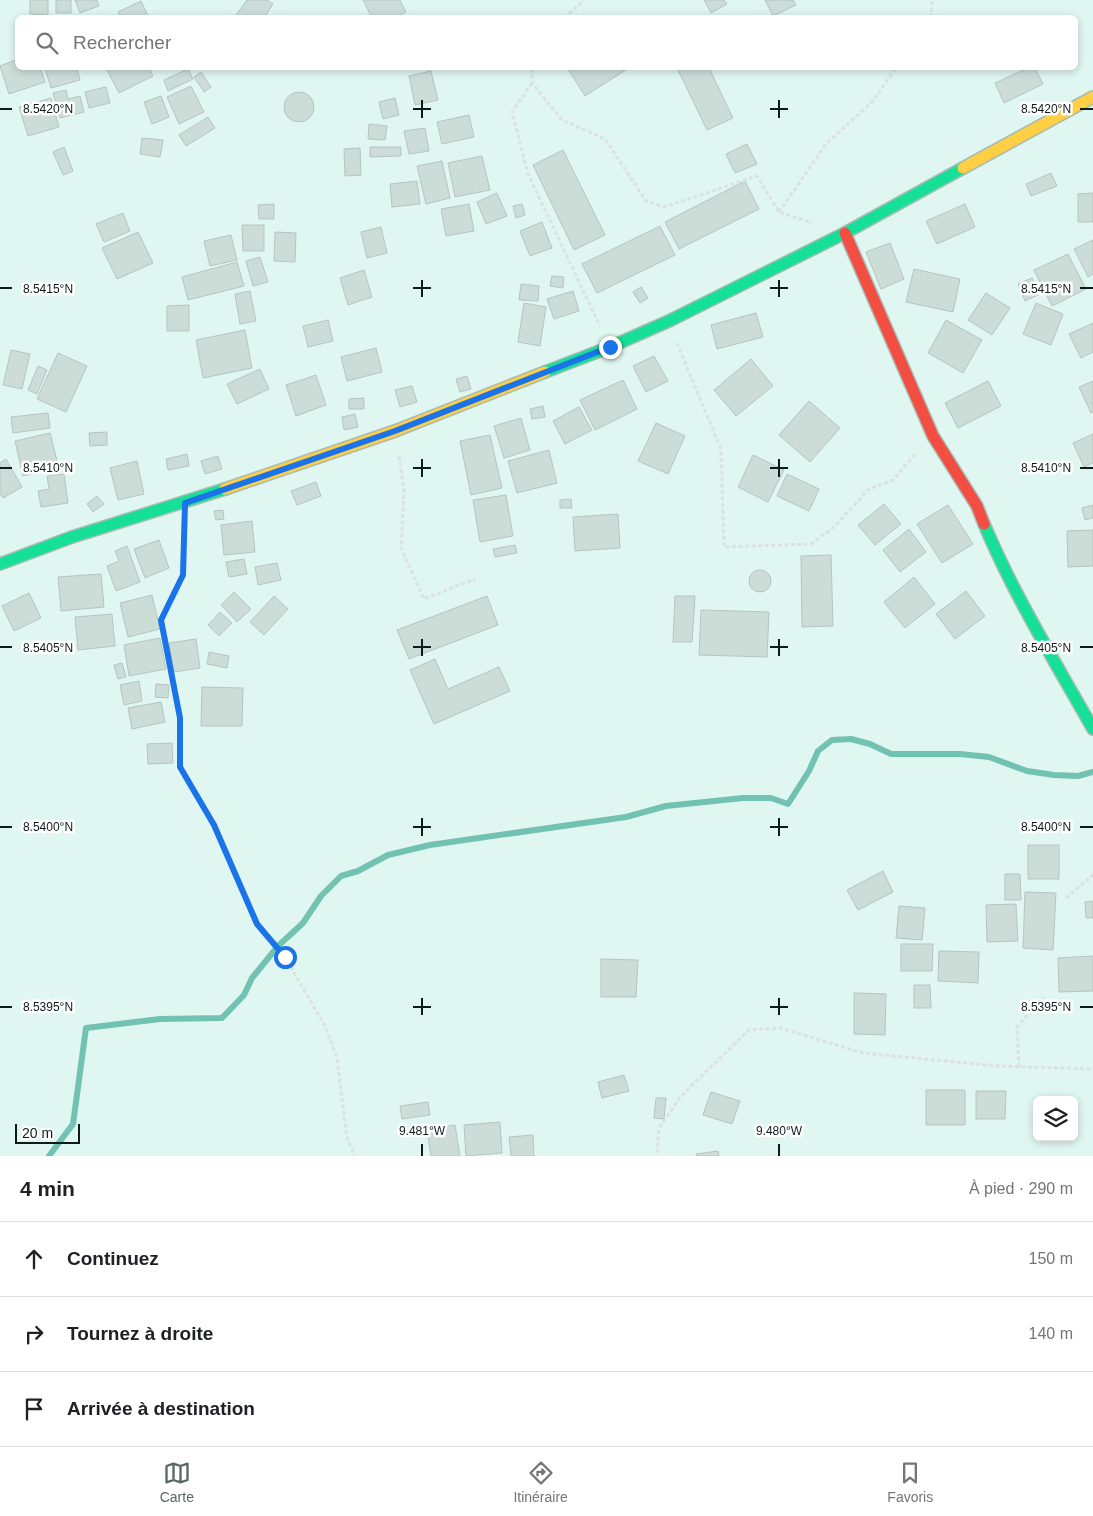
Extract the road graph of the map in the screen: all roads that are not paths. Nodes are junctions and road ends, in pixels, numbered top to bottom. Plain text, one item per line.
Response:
1 (1093, 97) edge
2 (845, 233) junction
3 (0, 564) edge
4 (1093, 728) edge

1 - 2 main road
2 - 3 main road
2 - 4 main road

